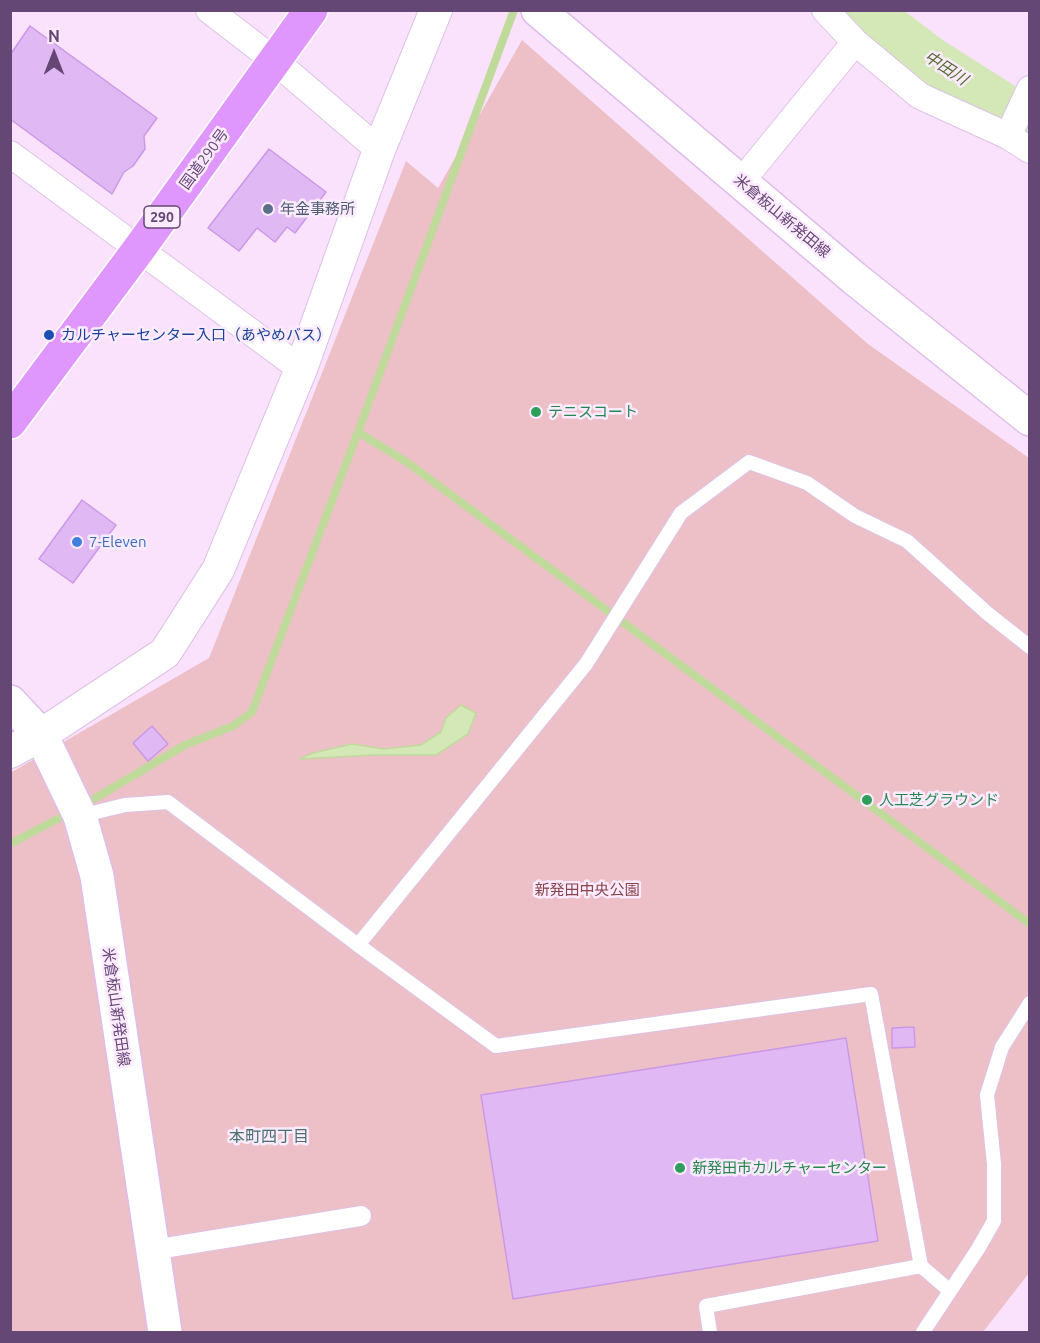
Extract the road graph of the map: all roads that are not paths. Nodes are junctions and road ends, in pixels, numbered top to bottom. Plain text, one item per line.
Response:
1 (311, 10) edge
2 (436, 10) edge
3 (538, 10) edge
4 (825, 10) edge
5 (224, 15) edge
6 (855, 42) junction
7 (274, 61) junction
8 (1029, 89) edge
9 (1008, 136) junction
10 (380, 150) junction
11 (1029, 150) edge
12 (10, 153) edge
13 (741, 182) junction
14 (139, 249) junction
15 (301, 369) junction
16 (1029, 419) edge
17 (10, 422) edge
18 (1029, 647) edge
19 (10, 702) edge
20 (41, 735) junction
21 (10, 752) edge
22 (80, 816) junction
23 (358, 945) junction
24 (1029, 1003) edge
25 (362, 1216) dead end
26 (152, 1250) junction
27 (921, 1266) junction
28 (951, 1291) junction
29 (165, 1332) edge
30 (710, 1332) edge
31 (923, 1332) edge

1 - 7 highway, 国道290号 / 290
2 - 10 street
3 - 13 main road, 米倉板山新発田線
4 - 6 street
5 - 7 street
6 - 9 street
6 - 13 street
7 - 10 street
7 - 14 highway, 国道290号 / 290
8 - 9 street
9 - 11 street
10 - 15 street
12 - 14 street
13 - 16 main road, 米倉板山新発田線
14 - 15 street
14 - 17 highway, 国道290号 / 290
15 - 20 street
18 - 23 lane
19 - 20 main road, 米倉板山新発田線
20 - 21 street
20 - 22 main road, 米倉板山新発田線
22 - 23 lane
22 - 26 main road, 米倉板山新発田線
23 - 27 lane
24 - 28 lane
25 - 26 street
26 - 29 main road, 米倉板山新発田線
27 - 28 lane
27 - 30 lane
28 - 31 lane

